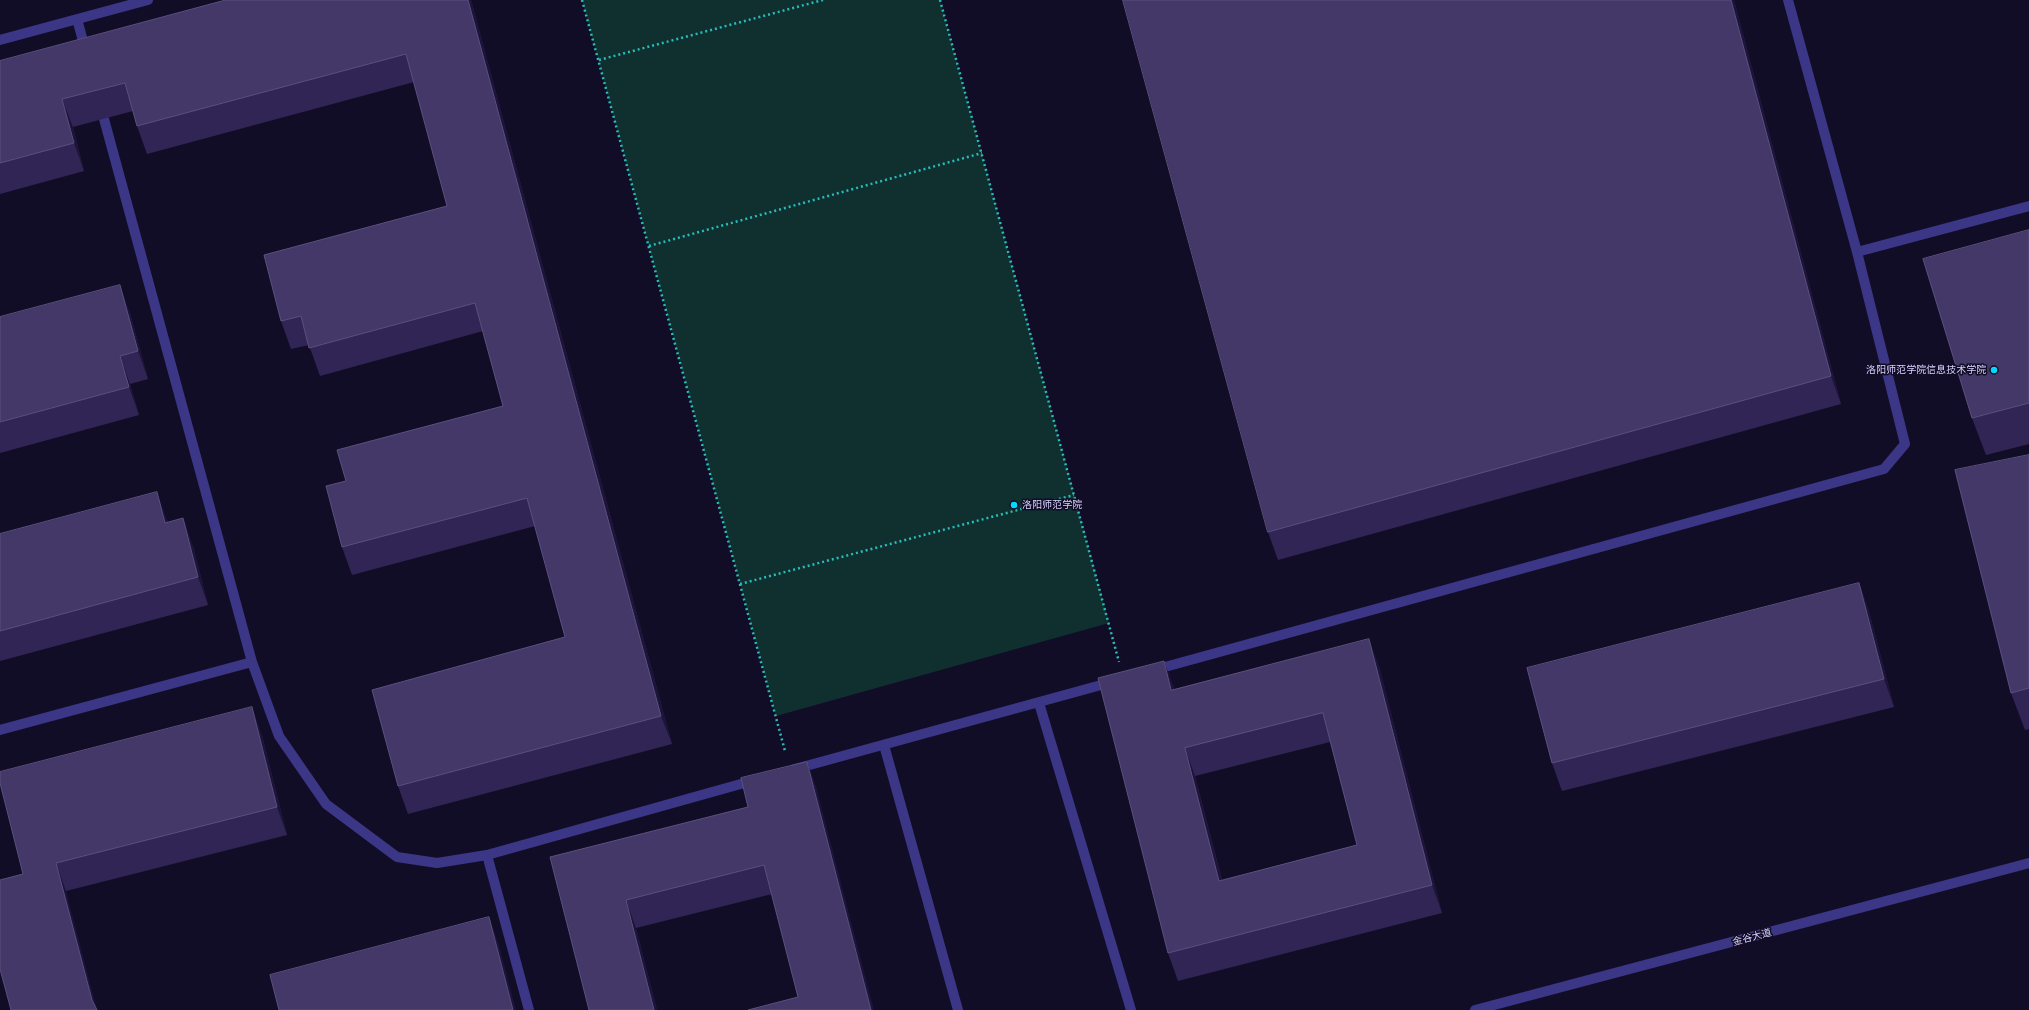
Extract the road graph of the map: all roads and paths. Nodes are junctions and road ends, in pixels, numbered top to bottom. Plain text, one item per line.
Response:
1 (148, 0) edge
2 (582, 0) edge
3 (823, 0) edge
4 (940, 0) edge
5 (1788, 0) edge
6 (77, 19) junction
7 (0, 40) edge
8 (598, 60) junction
9 (88, 61) edge
10 (104, 119) dead end
11 (982, 153) junction
12 (2029, 206) edge
13 (649, 246) junction
14 (1857, 252) junction
15 (1074, 495) junction
16 (740, 584) junction
17 (252, 662) junction
18 (1147, 672) edge
19 (1124, 679) joint
20 (1039, 702) junction
21 (0, 730) edge
22 (884, 745) junction
23 (787, 772) joint
24 (768, 777) edge
25 (487, 855) junction
26 (2029, 863) edge
27 (529, 1010) edge
28 (958, 1010) edge
29 (1131, 1010) edge
30 (1475, 1010) edge

1 - 6 lane
2 - 8 path
3 - 8 path
4 - 11 path
5 - 14 lane
6 - 7 lane
6 - 9 lane
8 - 13 path
10 - 17 lane
11 - 13 path
11 - 15 path
12 - 14 lane
13 - 16 path
14 - 18 lane
15 - 16 path
15 - 19 path
16 - 23 path
17 - 21 lane
17 - 25 lane
19 - 20 lane
20 - 22 lane
20 - 29 lane
22 - 23 lane
22 - 28 lane
24 - 25 lane
25 - 27 lane
26 - 30 lane, 金谷大道

